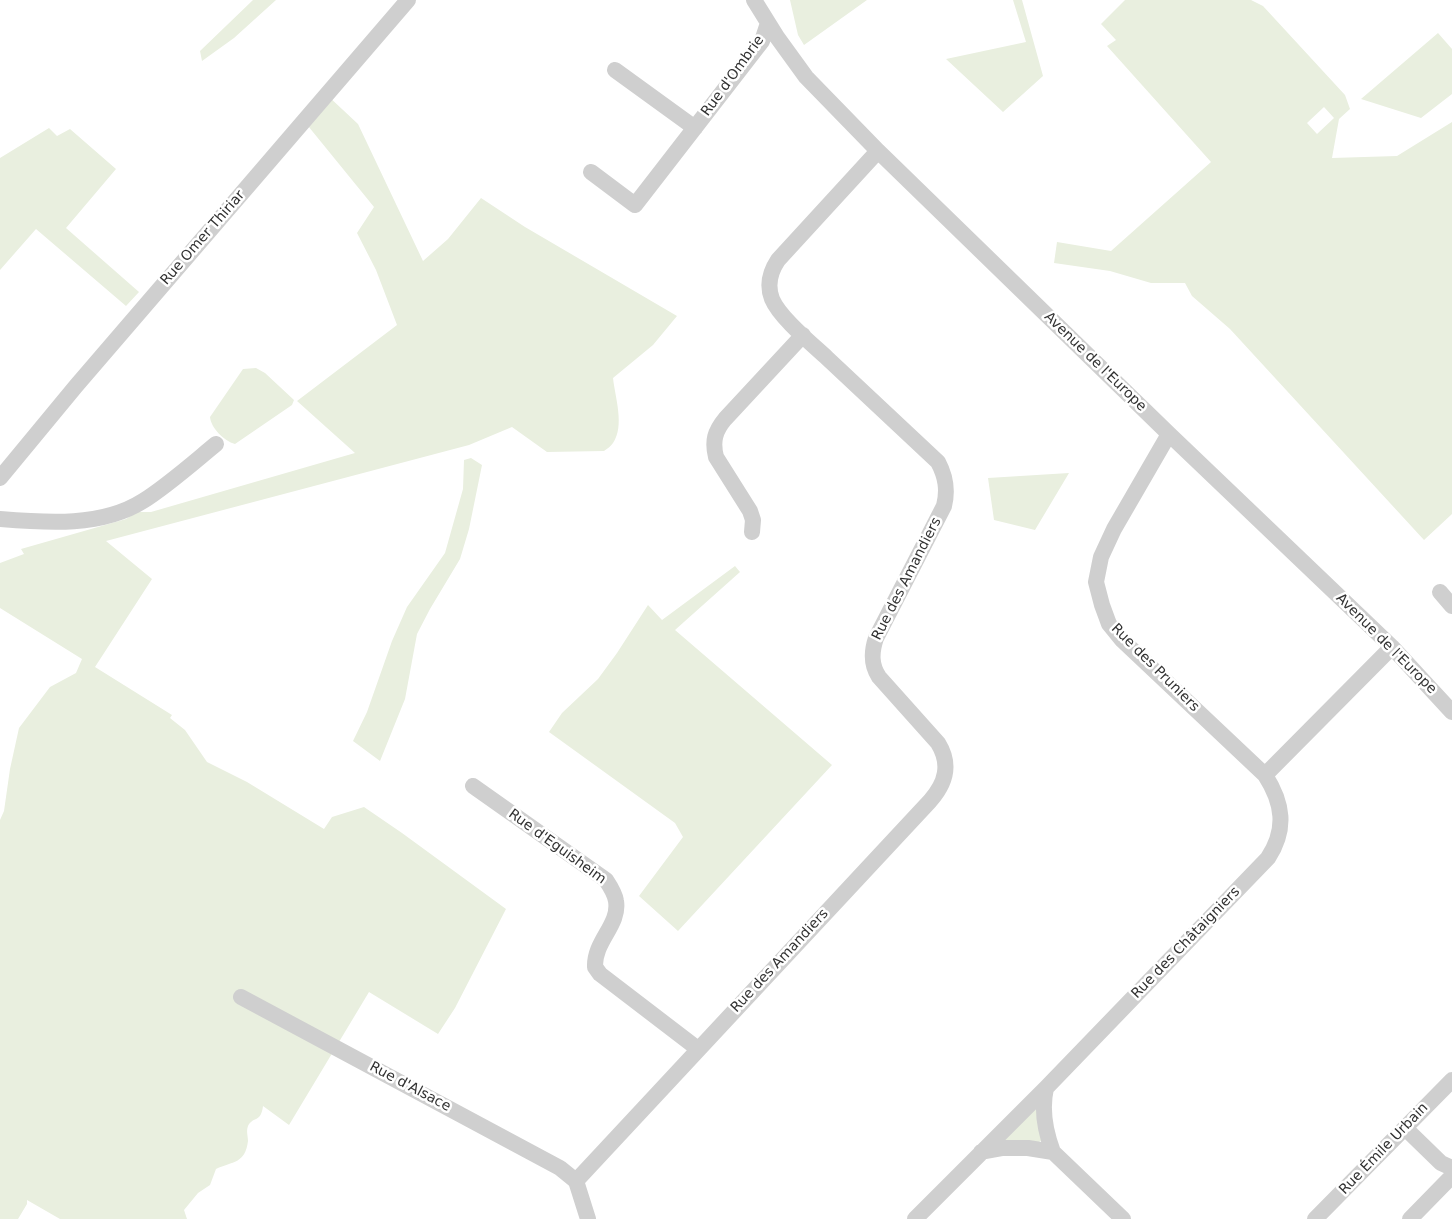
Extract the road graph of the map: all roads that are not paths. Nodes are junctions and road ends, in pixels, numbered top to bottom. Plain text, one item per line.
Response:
1 (408, 0) edge
2 (754, 0) edge
3 (768, 23) junction
4 (616, 70) dead end
5 (694, 128) junction
6 (869, 147) junction
7 (591, 172) dead end
8 (803, 335) junction
9 (1169, 434) junction
10 (216, 444) dead end
11 (0, 478) edge
12 (0, 519) edge
13 (752, 532) dead end
14 (1440, 592) dead end
15 (1452, 606) edge
16 (1392, 647) junction
17 (1452, 712) edge
18 (1265, 775) junction
19 (473, 786) dead end
20 (241, 997) dead end
21 (698, 1049) junction
22 (1452, 1080) edge
23 (1046, 1088) junction
24 (1405, 1128) junction
25 (981, 1152) junction
26 (1054, 1152) junction
27 (1452, 1168) edge
28 (1452, 1176) edge
29 (576, 1182) junction
30 (588, 1219) edge
31 (915, 1219) edge
32 (1123, 1219) edge
33 (1315, 1219) edge
34 (1410, 1219) edge

1 - 11 street, Rue Omer Thiriar
2 - 3 street, Avenue de l'Europe
3 - 5 street, Rue d'Ombrie
3 - 6 street, Avenue de l'Europe
4 - 5 street, Rue d'Ombrie
5 - 7 street, Rue d'Ombrie
6 - 8 street, Rue des Amandiers
6 - 9 street, Avenue de l'Europe
8 - 13 street
8 - 21 street, Rue des Amandiers
9 - 16 street, Avenue de l'Europe
9 - 18 street, Rue des Pruniers
10 - 12 street
14 - 15 street
16 - 17 street, Avenue de l'Europe
16 - 18 street
18 - 23 street, Rue des Châtaigniers
19 - 21 street, Rue d'Eguisheim
20 - 29 street, Rue d'Alsace
21 - 29 street, Rue des Amandiers
22 - 24 street, Rue Émile Urbain
23 - 25 street, Rue des Châtaigniers
23 - 26 street
24 - 27 street
24 - 33 street, Rue Émile Urbain
25 - 26 street
25 - 31 street, Rue des Châtaigniers
26 - 32 street
28 - 34 street
29 - 30 street

